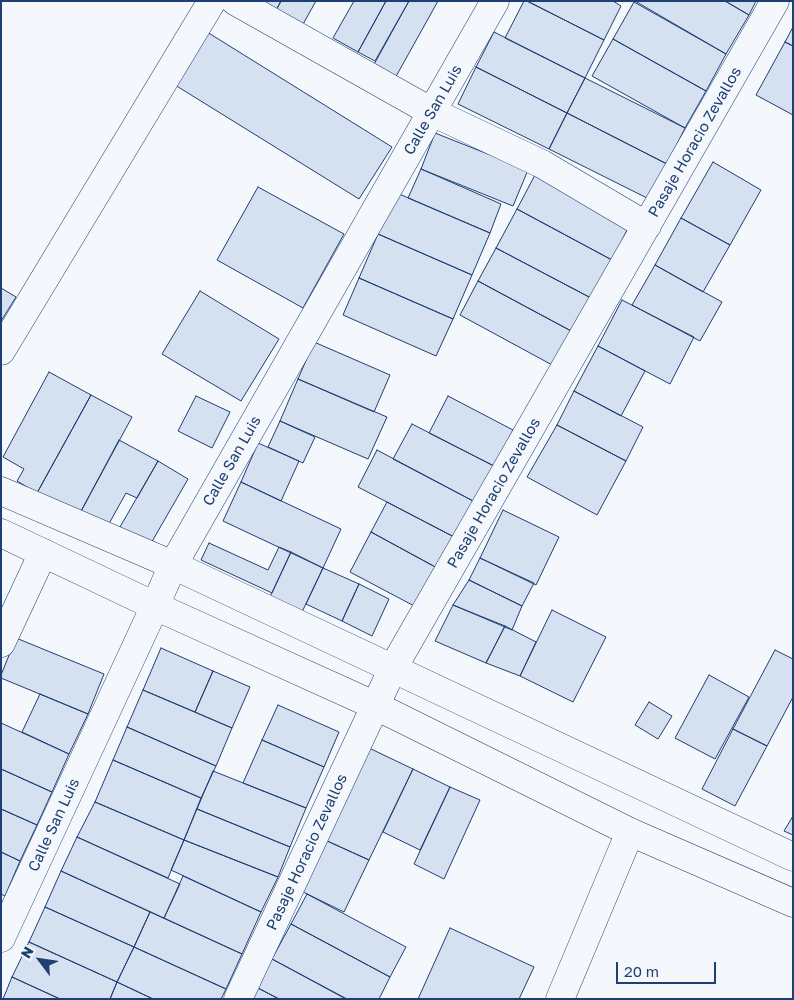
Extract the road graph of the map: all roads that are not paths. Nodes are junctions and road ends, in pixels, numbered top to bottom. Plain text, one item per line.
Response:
1 (212, 1) edge
2 (235, 1) edge
3 (495, 1) edge
4 (775, 1) edge
5 (432, 112) junction
6 (648, 226) junction
7 (1, 351) edge
8 (1, 491) edge
9 (1, 533) edge
10 (43, 553) junction
11 (172, 565) junction
12 (155, 606) junction
13 (1, 642) edge
14 (393, 668) junction
15 (376, 706) junction
16 (630, 832) junction
17 (793, 857) edge
18 (793, 902) edge
19 (1, 938) edge
20 (238, 999) edge
21 (560, 999) edge

1 - 7 street
2 - 5 street
3 - 5 street, Calle San Luis
4 - 6 street, Pasaje Horacio Zevallos
5 - 6 street
5 - 11 street, Calle San Luis
6 - 14 street, Pasaje Horacio Zevallos
8 - 11 street
9 - 10 street
10 - 12 street
10 - 13 street
11 - 12 street, Calle San Luis
11 - 14 street
12 - 15 street
12 - 19 street, Calle San Luis
14 - 15 street, Pasaje Horacio Zevallos
14 - 17 street
15 - 16 street
15 - 20 street, Pasaje Horacio Zevallos
16 - 18 street
16 - 21 street

